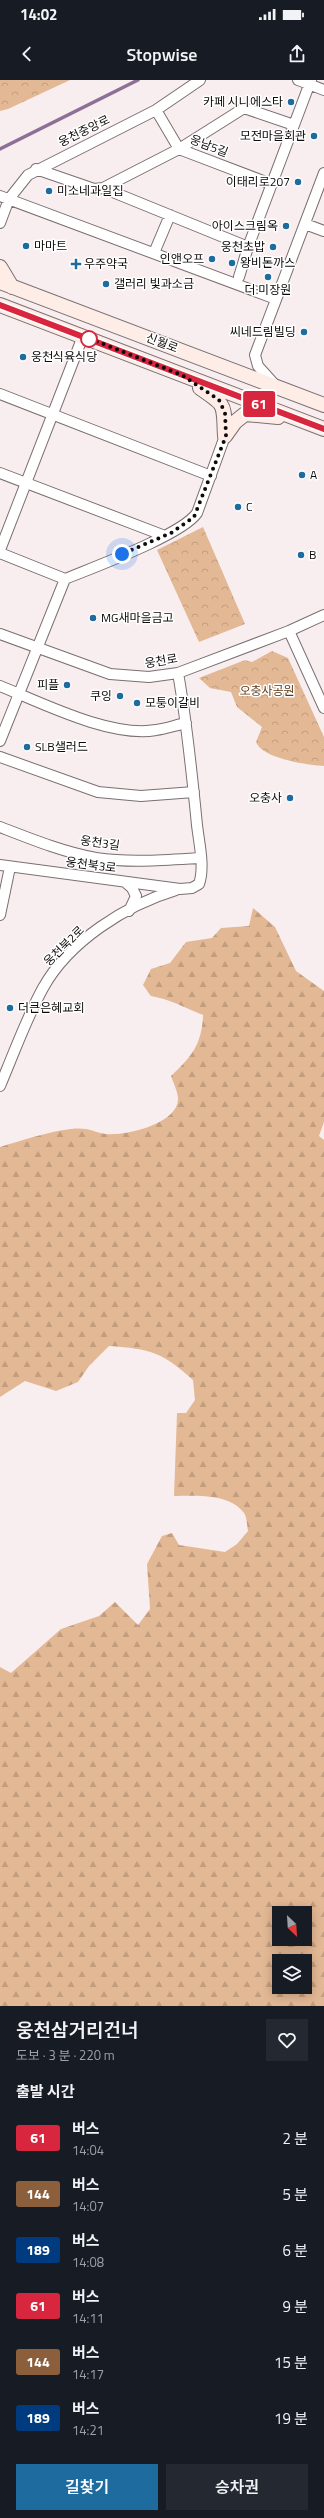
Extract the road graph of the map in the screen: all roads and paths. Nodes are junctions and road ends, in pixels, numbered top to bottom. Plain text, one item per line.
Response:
1 (200, 80) edge
2 (298, 80) edge
3 (310, 82) edge
4 (324, 90) edge
5 (156, 110) junction
6 (294, 125) junction
7 (180, 149) junction
8 (36, 169) junction
9 (324, 173) edge
10 (271, 184) junction
11 (103, 188) junction
12 (5, 198) edge
13 (170, 215) junction
14 (0, 223) edge
15 (305, 224) junction
16 (324, 232) edge
17 (248, 247) junction
18 (154, 253) junction
19 (0, 268) edge
20 (239, 276) dead end
21 (6, 284) edge
22 (276, 300) junction
23 (0, 305) edge
24 (83, 336) junction
25 (182, 375) junction
26 (276, 386) junction
27 (0, 394) edge
28 (324, 405) edge
29 (53, 414) junction
30 (304, 421) junction
31 (324, 429) edge
32 (226, 436) junction
33 (0, 473) edge
34 (210, 476) junction
35 (26, 483) junction
36 (165, 536) junction
37 (0, 551) edge
38 (65, 579) junction
39 (324, 615) edge
40 (289, 631) junction
41 (0, 634) edge
42 (38, 649) junction
43 (178, 672) junction
44 (0, 686) edge
45 (19, 694) junction
46 (324, 708) edge
47 (186, 723) junction
48 (0, 741) edge
49 (0, 757) edge
50 (194, 792) junction
51 (0, 827) edge
52 (200, 858) junction
53 (5, 866) edge
54 (125, 882) junction
55 (180, 889) junction
56 (127, 912) junction
57 (0, 915) edge
58 (0, 1086) edge

1 - 5 street, 웅천중앙로
2 - 3 street
3 - 4 street
3 - 6 street
5 - 7 street, 웅남5길
5 - 8 street, 웅천중앙로
6 - 7 street
6 - 10 street
7 - 10 street, 웅남5길
7 - 11 street
8 - 11 street
8 - 12 street, 웅천중앙로
9 - 15 street
10 - 17 street
11 - 13 street
12 - 14 street, 웅천중앙로
12 - 18 street
13 - 17 street
13 - 18 street
15 - 16 street
15 - 22 street
17 - 20 street
18 - 22 street
19 - 21 street
21 - 26 street, 신월로
22 - 26 street
23 - 24 street, 신월로
24 - 25 street, 신월로
24 - 29 street
25 - 30 street, 신월로
25 - 32 street
26 - 28 street, 신월로
27 - 29 street
29 - 34 street
29 - 35 street
30 - 31 street, 신월로
30 - 32 street
32 - 34 street
33 - 35 street
34 - 36 street
35 - 36 street
35 - 37 street
36 - 38 street
37 - 38 street
38 - 42 street
39 - 40 street, 웅천로
40 - 43 street, 웅천로
40 - 46 street
41 - 42 street, 웅천로
42 - 43 street, 웅천로
42 - 45 street
43 - 47 street
44 - 45 street
45 - 47 street
45 - 48 street
47 - 50 street
49 - 50 street
50 - 52 street
51 - 52 street, 웅천3길
52 - 55 street, 웅천북2로
53 - 54 street, 웅천북3로
53 - 57 street
54 - 55 street, 웅천북3로
54 - 56 street
55 - 56 street, 웅천북2로
56 - 58 street, 웅천북2로

